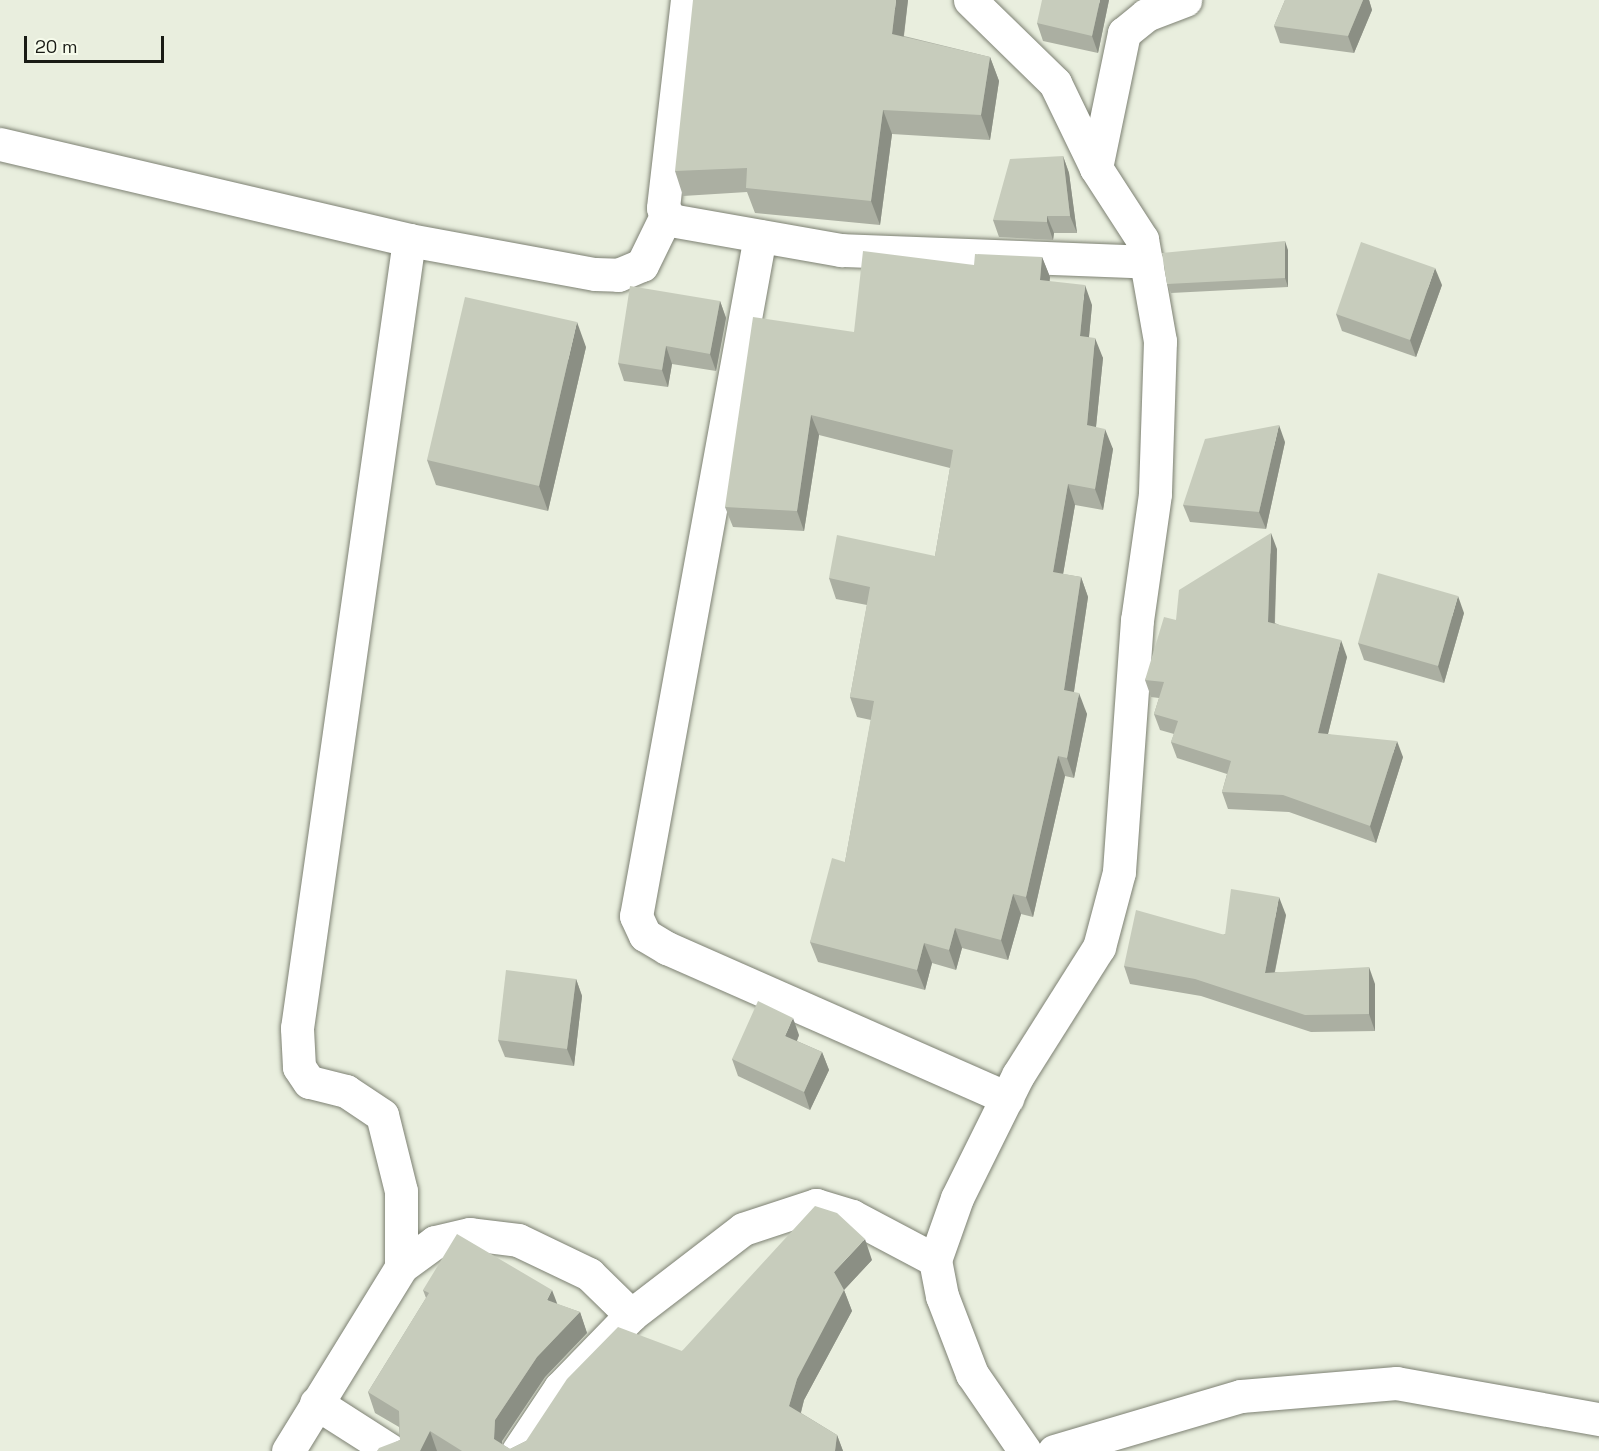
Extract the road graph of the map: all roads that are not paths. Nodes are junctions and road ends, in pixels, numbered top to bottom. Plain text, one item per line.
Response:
1 (687, 0) edge
2 (970, 0) edge
3 (1185, 0) edge
4 (0, 144) edge
5 (1096, 168) junction
6 (666, 216) junction
7 (759, 236) junction
8 (408, 240) junction
9 (1147, 262) junction
10 (1007, 1098) junction
11 (935, 1260) junction
12 (401, 1267) junction
13 (631, 1315) junction
14 (316, 1403) junction
15 (1599, 1419) edge
16 (288, 1451) edge
17 (391, 1451) edge
18 (518, 1451) edge
19 (1025, 1451) edge
20 (1054, 1451) edge

1 - 6 street
2 - 5 street
3 - 5 street
4 - 8 street
5 - 9 street
6 - 7 street
6 - 8 street
7 - 9 street
7 - 10 street
8 - 12 street
9 - 10 street
10 - 11 street
11 - 13 street
11 - 19 street
12 - 13 street
12 - 14 street
13 - 18 street
14 - 16 street
14 - 17 street
15 - 20 street

